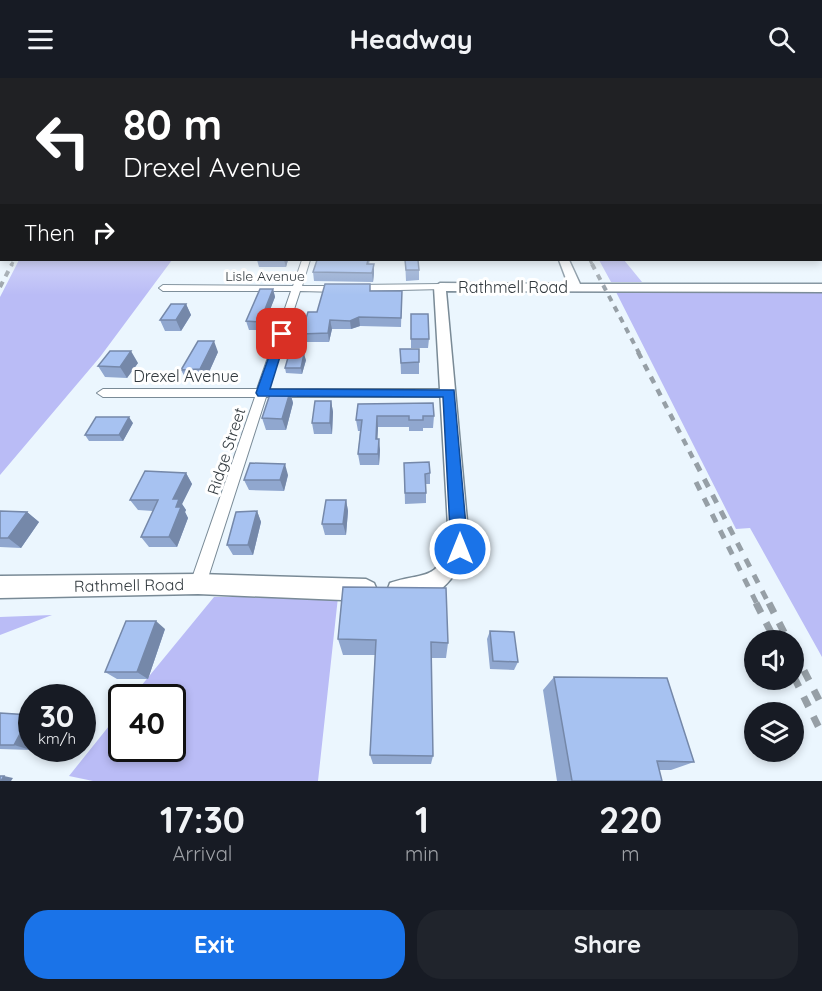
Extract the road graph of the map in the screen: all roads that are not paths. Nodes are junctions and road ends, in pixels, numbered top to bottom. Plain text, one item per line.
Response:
1 (306, 261) edge
2 (564, 261) edge
3 (440, 287) junction
4 (575, 287) junction
5 (163, 288) dead end
6 (822, 288) edge
7 (297, 289) junction
8 (103, 393) dead end
9 (262, 393) junction
10 (450, 393) junction
11 (198, 584) junction
12 (0, 587) edge

1 - 7 street, Ridge Street
2 - 4 street
3 - 4 street, Rathmell Road
3 - 7 street, Lisle Avenue
3 - 10 street, Rathmell Road
4 - 6 street, Rathmell Road
5 - 7 street, Lisle Avenue
7 - 9 street, Ridge Street
8 - 9 street, Drexel Avenue
9 - 10 street, Drexel Avenue
9 - 11 street, Ridge Street
10 - 11 street, Rathmell Road
11 - 12 street, Rathmell Road

